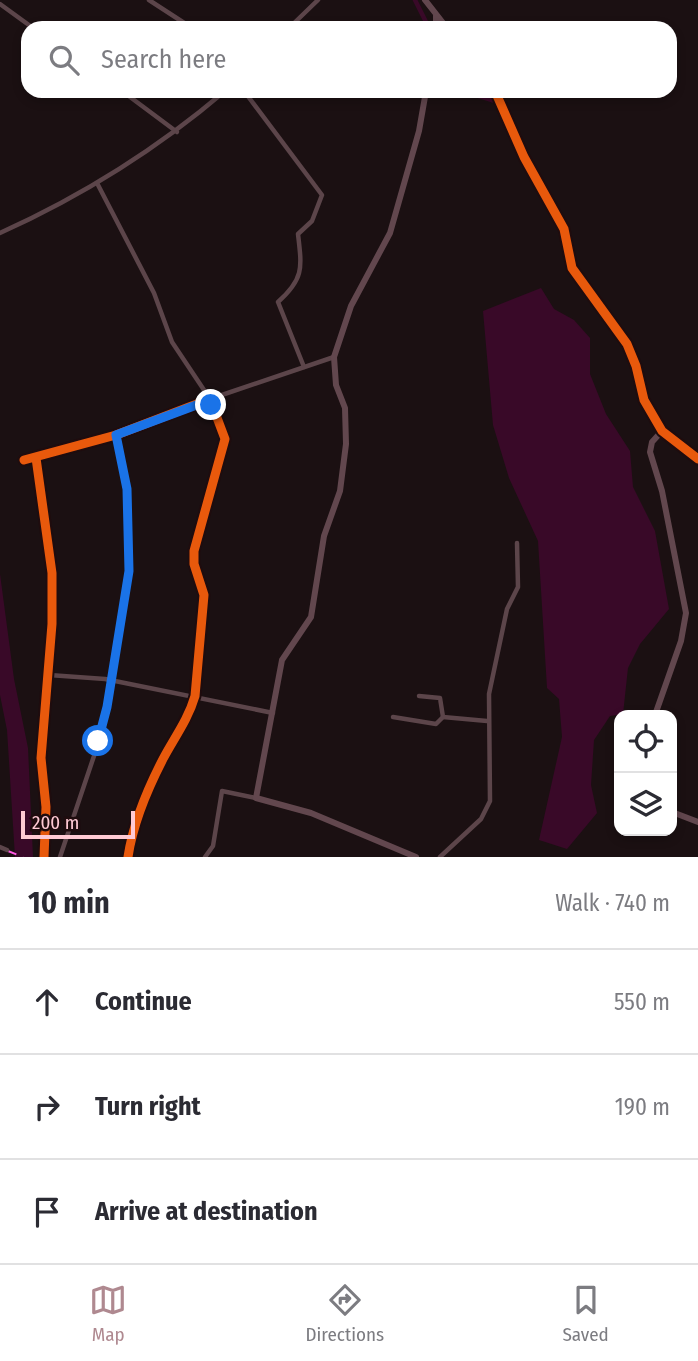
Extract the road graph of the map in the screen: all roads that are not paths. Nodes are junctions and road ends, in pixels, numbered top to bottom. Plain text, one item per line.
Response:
1 (149, 0) edge
2 (317, 0) edge
3 (425, 0) edge
4 (0, 4) edge
5 (436, 16) junction
6 (23, 21) edge
7 (181, 21) edge
8 (296, 21) edge
9 (436, 21) edge
10 (441, 21) edge
11 (131, 98) edge
12 (217, 98) edge
13 (249, 98) edge
14 (425, 98) edge
15 (498, 98) edge
16 (177, 132) junction
17 (97, 183) junction
18 (0, 233) edge
19 (334, 357) junction
20 (304, 367) junction
21 (210, 400) junction
22 (662, 431) junction
23 (116, 435) junction
24 (36, 458) junction
25 (698, 459) edge
26 (24, 460) dead end
27 (517, 543) dead end
28 (49, 675) junction
29 (111, 680) junction
30 (195, 696) junction
31 (419, 696) dead end
32 (657, 710) edge
33 (273, 713) junction
34 (393, 717) dead end
35 (443, 717) junction
36 (487, 721) junction
37 (256, 798) junction
38 (677, 814) edge
39 (698, 822) edge
40 (0, 847) edge
41 (7, 850) dead end
42 (44, 857) edge
43 (60, 857) edge
44 (128, 857) edge
45 (205, 857) edge
46 (416, 857) edge
47 (440, 857) edge

1 - 7 street
2 - 8 street
3 - 5 main road
4 - 6 street
5 - 9 main road
5 - 10 main road
11 - 16 street
12 - 16 street
13 - 20 street
14 - 19 main road
15 - 22 main road
16 - 17 street
17 - 18 street
17 - 21 street
19 - 20 street
19 - 33 main road
20 - 21 street
21 - 23 street
21 - 30 street
22 - 25 street
22 - 32 main road
23 - 24 street
23 - 29 street
24 - 26 street
24 - 28 street
27 - 36 street
28 - 29 street
28 - 42 street
29 - 30 street
29 - 43 street
30 - 33 street
30 - 44 street
31 - 35 street
33 - 37 main road
34 - 35 street
35 - 36 street
36 - 47 street
37 - 45 street
37 - 46 main road
38 - 39 main road
40 - 41 street

